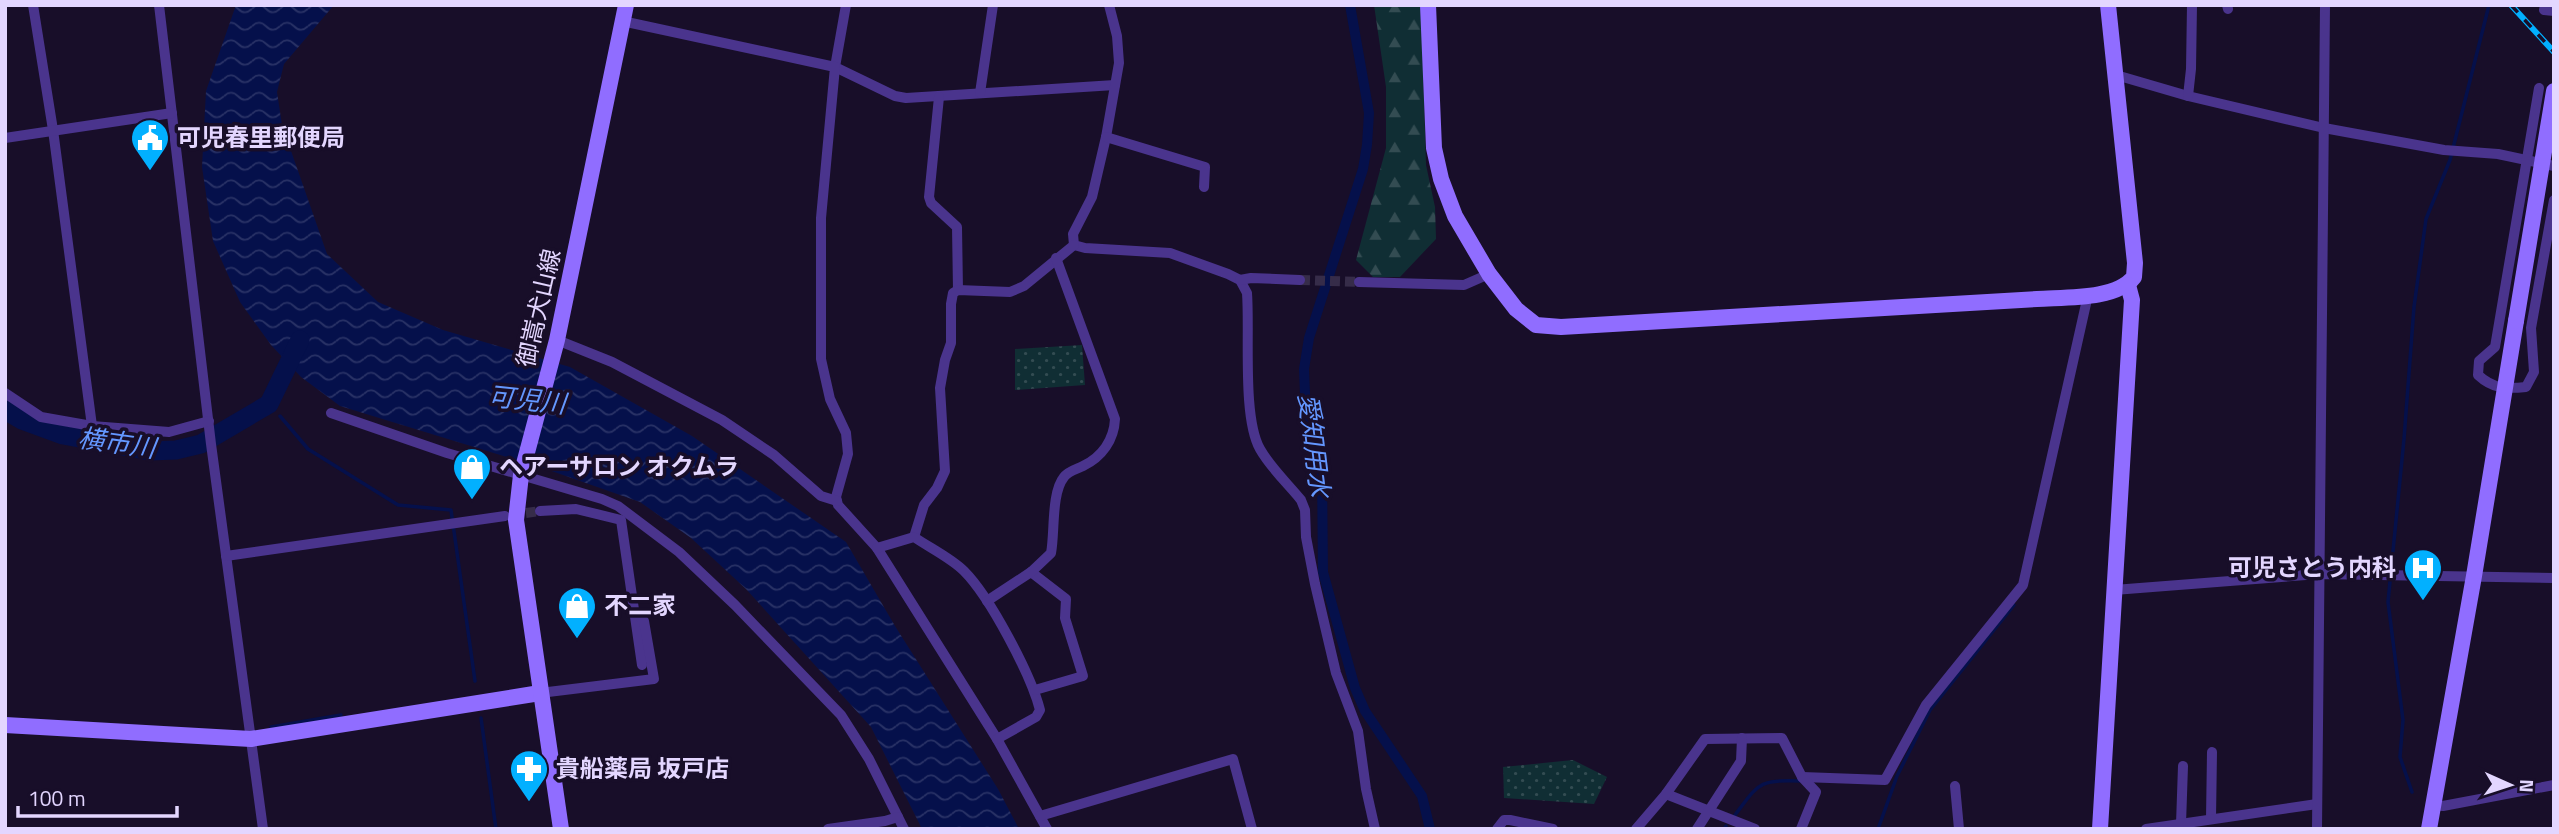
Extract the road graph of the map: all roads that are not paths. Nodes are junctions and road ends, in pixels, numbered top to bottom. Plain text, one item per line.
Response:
1 (33, 5) edge
2 (159, 5) edge
3 (846, 5) edge
4 (993, 5) edge
5 (1109, 5) edge
6 (1429, 5) edge
7 (2108, 5) edge
8 (2192, 5) edge
9 (2325, 5) edge
10 (2545, 5) edge
11 (2554, 11) edge
12 (624, 13) edge
13 (835, 67) junction
14 (2116, 75) junction
15 (1115, 85) junction
16 (2547, 90) edge
17 (980, 93) junction
18 (2188, 96) junction
19 (939, 97) junction
20 (172, 113) junction
21 (2324, 128) junction
22 (53, 131) junction
23 (1106, 137) junction
24 (5, 138) edge
25 (2528, 160) junction
26 (2554, 166) edge
27 (1204, 187) dead end
28 (2554, 200) edge
29 (1074, 245) junction
30 (1056, 258) junction
31 (1489, 274) junction
32 (1240, 280) junction
33 (1300, 280) tunnel mouth
34 (1359, 282) tunnel mouth
35 (2128, 285) junction
36 (958, 290) junction
37 (2088, 295) junction
38 (556, 340) junction
39 (2505, 389) junction
40 (5, 393) edge
41 (331, 413) dead end
42 (209, 421) junction
43 (92, 426) junction
44 (521, 475) junction
45 (837, 501) junction
46 (608, 502) junction
47 (540, 511) tunnel mouth
48 (505, 516) tunnel mouth
49 (612, 518) junction
50 (915, 537) junction
51 (877, 548) junction
52 (226, 556) junction
53 (1031, 572) junction
54 (2319, 574) junction
55 (2474, 576) junction
56 (2554, 578) edge
57 (2114, 590) junction
58 (987, 601) junction
59 (634, 611) junction
60 (642, 665) dead end
61 (1035, 690) junction
62 (540, 693) junction
63 (5, 725) edge
64 (251, 738) junction
65 (1742, 738) junction
66 (997, 739) junction
67 (2212, 752) dead end
68 (2183, 766) dead end
69 (1802, 777) junction
70 (2554, 785) edge
71 (1955, 786) dead end
72 (1666, 794) junction
73 (2317, 804) junction
74 (2432, 805) junction
75 (1708, 811) junction
76 (1040, 816) junction
77 (898, 817) junction
78 (2211, 819) junction
79 (888, 825) edge
80 (2174, 826) edge
81 (263, 829) edge
82 (561, 829) edge
83 (828, 829) edge
84 (904, 829) edge
85 (1047, 829) edge
86 (1252, 829) edge
87 (1375, 829) edge
88 (1497, 829) edge
89 (1553, 829) edge
90 (1636, 829) edge
91 (1697, 829) edge
92 (1755, 829) edge
93 (1801, 829) edge
94 (1959, 829) edge
95 (2100, 829) edge
96 (2146, 829) edge
97 (2317, 829) edge
98 (2429, 829) edge

1 - 22 street
2 - 20 street
3 - 13 street
4 - 17 street
5 - 15 street
6 - 31 street
7 - 14 street
8 - 18 street
9 - 21 street
10 - 11 street
12 - 13 street
12 - 38 street, 御嵩犬山線
13 - 19 street
13 - 45 street
14 - 18 street
14 - 35 street
15 - 17 street
15 - 23 street
16 - 25 street
16 - 39 street, bridge
17 - 19 street
18 - 21 street
19 - 36 street
20 - 22 street
20 - 42 street
21 - 25 street
21 - 54 street
22 - 24 street
22 - 43 street
23 - 27 street
23 - 29 street
25 - 26 street
25 - 39 street
28 - 39 street
29 - 30 street
29 - 32 street
30 - 36 street
30 - 53 street
31 - 34 street
31 - 37 street
32 - 33 street
32 - 87 street
35 - 37 street
35 - 57 street
36 - 50 street
37 - 69 street
38 - 44 street, 御嵩犬山線
38 - 45 street
39 - 55 street
40 - 43 street
41 - 44 street
42 - 43 street
42 - 52 street
44 - 46 street
44 - 62 street, 御嵩犬山線
45 - 51 street
46 - 49 street
46 - 77 street
47 - 49 street
48 - 52 street
49 - 59 street
50 - 51 street
50 - 58 street
51 - 66 street
52 - 64 street
53 - 58 street
53 - 61 street
54 - 55 street
54 - 57 street
54 - 73 street
55 - 56 street
55 - 74 street
57 - 95 street
58 - 61 street
59 - 60 street
59 - 62 street
61 - 66 street
62 - 64 street
62 - 82 street, 御嵩犬山線
63 - 64 street
64 - 81 street
65 - 69 street
65 - 72 street
65 - 75 street
66 - 76 street
67 - 78 street
68 - 80 street
69 - 93 street
70 - 74 street
71 - 94 street
72 - 75 street
72 - 90 street
73 - 78 street
73 - 97 street
74 - 98 street
75 - 91 street
75 - 92 street
76 - 85 street
76 - 86 street
77 - 79 street
77 - 84 street
78 - 80 street
79 - 83 street
80 - 96 street
88 - 89 street

